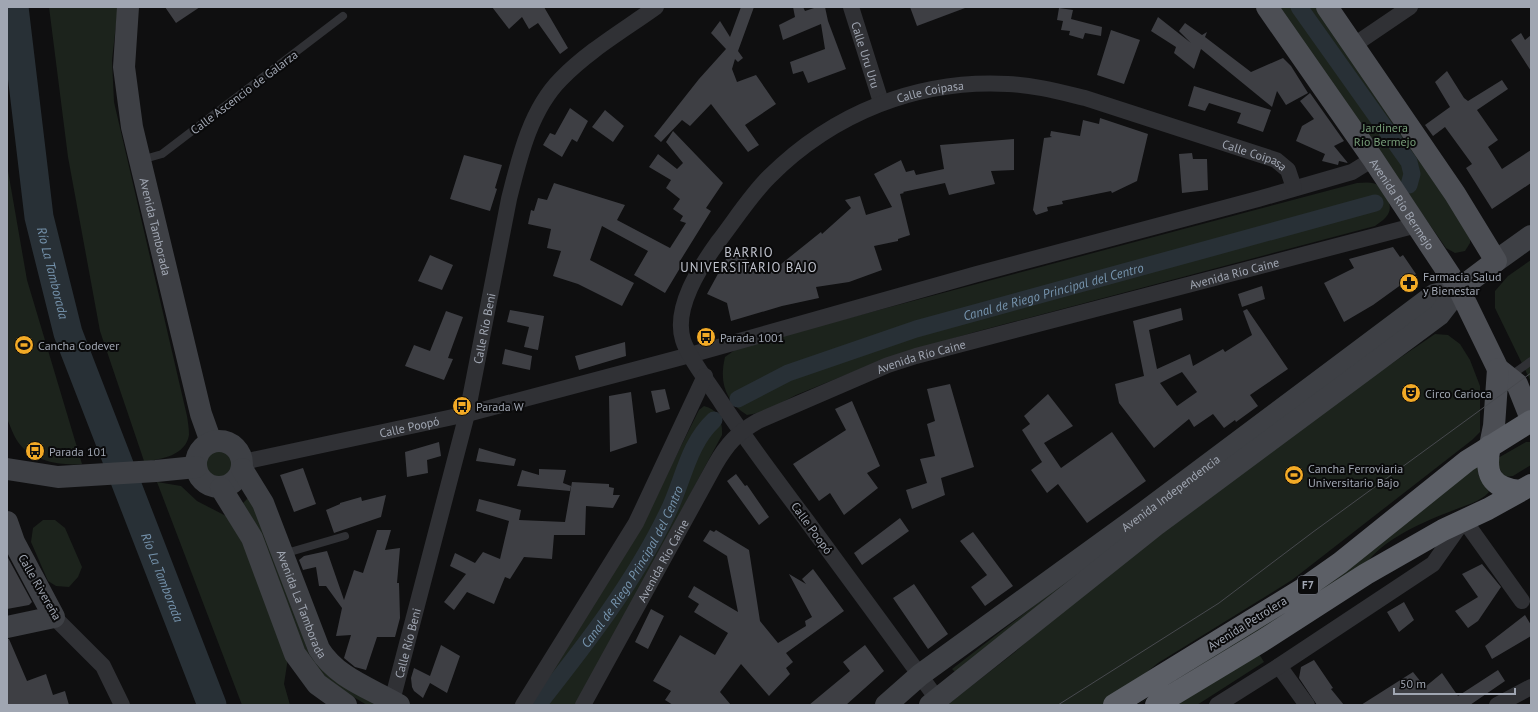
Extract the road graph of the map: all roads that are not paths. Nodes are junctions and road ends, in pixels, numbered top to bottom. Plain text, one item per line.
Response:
1 (128, 7) edge
2 (656, 7) edge
3 (851, 7) edge
4 (1267, 7) edge
5 (1327, 7) edge
6 (1410, 7) edge
7 (343, 16) dead end
8 (1354, 45) junction
9 (881, 102) junction
10 (1373, 159) junction
11 (140, 161) junction
12 (1294, 188) junction
13 (1416, 226) junction
14 (1531, 236) edge
15 (1496, 261) junction
16 (1459, 289) junction
17 (690, 355) junction
18 (1531, 361) edge
19 (1503, 373) junction
20 (705, 376) junction
21 (467, 414) junction
22 (1531, 420) edge
23 (740, 432) junction
24 (211, 442) junction
25 (1490, 446) junction
26 (243, 466) junction
27 (196, 467) junction
28 (7, 469) edge
29 (221, 488) junction
30 (1526, 488) edge
31 (1464, 520) junction
32 (7, 522) edge
33 (345, 536) dead end
34 (282, 554) junction
35 (1522, 602) dead end
36 (54, 617) junction
37 (7, 627) edge
38 (1279, 666) junction
39 (920, 675) junction
40 (1531, 687) edge
41 (934, 702) edge
42 (395, 703) edge
43 (122, 705) edge
44 (346, 705) edge
45 (523, 705) edge
46 (584, 705) edge
47 (886, 705) edge
48 (1114, 705) edge
49 (1156, 705) edge
50 (1217, 705) edge
51 (1307, 705) edge
52 (1497, 705) edge

1 - 11 main road, Avenida Tamborada
2 - 21 street, Calle Río Beni
3 - 9 street, Calle Uru Uru
4 - 10 main road, Avenida Río Bermejo
5 - 8 main road
6 - 8 street
7 - 11 lane, Calle Ascencio de Galarza
8 - 15 main road
9 - 12 street, Calle Coipasa
9 - 17 street, Calle Coipasa
10 - 12 street
10 - 13 main road, Avenida Río Bermejo
11 - 24 main road, Avenida Tamborada
12 - 17 street, Calle Poopó
13 - 16 main road, Avenida Río Bermejo
13 - 23 street, Avenida Río Caine
14 - 15 main road, Avenida Independencia
15 - 16 main road, Avenida Independencia
16 - 19 main road, Avenida Río Bermejo
16 - 39 main road, Avenida Independencia
16 - 41 main road, Avenida Independencia
17 - 20 street, Calle Poopó
17 - 21 street, Calle Poopó
18 - 19 lane
19 - 22 main road, Avenida Río Bermejo
19 - 25 main road
20 - 23 street, Calle Poopó
20 - 45 street
21 - 26 street, Calle Poopó
21 - 42 street, Calle Río Beni
22 - 25 highway, F7
23 - 39 street, Calle Poopó
23 - 46 street, Avenida Río Caine
24 - 26 main road
24 - 27 main road
25 - 30 highway, F7
25 - 48 highway, Avenida Petrolera / F7
26 - 29 main road
26 - 34 main road, Avenida La Tamborada
27 - 28 main road
27 - 29 main road
29 - 44 main road, Avenida La Tamborada
30 - 31 highway, Avenida Petrolera / F7
31 - 35 street
31 - 38 street
31 - 49 highway, Avenida Petrolera / F7
32 - 36 main road, Calle Rivereña
33 - 34 lane
34 - 42 main road, Avenida La Tamborada
36 - 37 main road
36 - 43 street, Calle Rivereña
38 - 50 street
38 - 51 street
39 - 41 street, Calle Poopó
39 - 47 main road, Avenida Independencia
40 - 52 street

